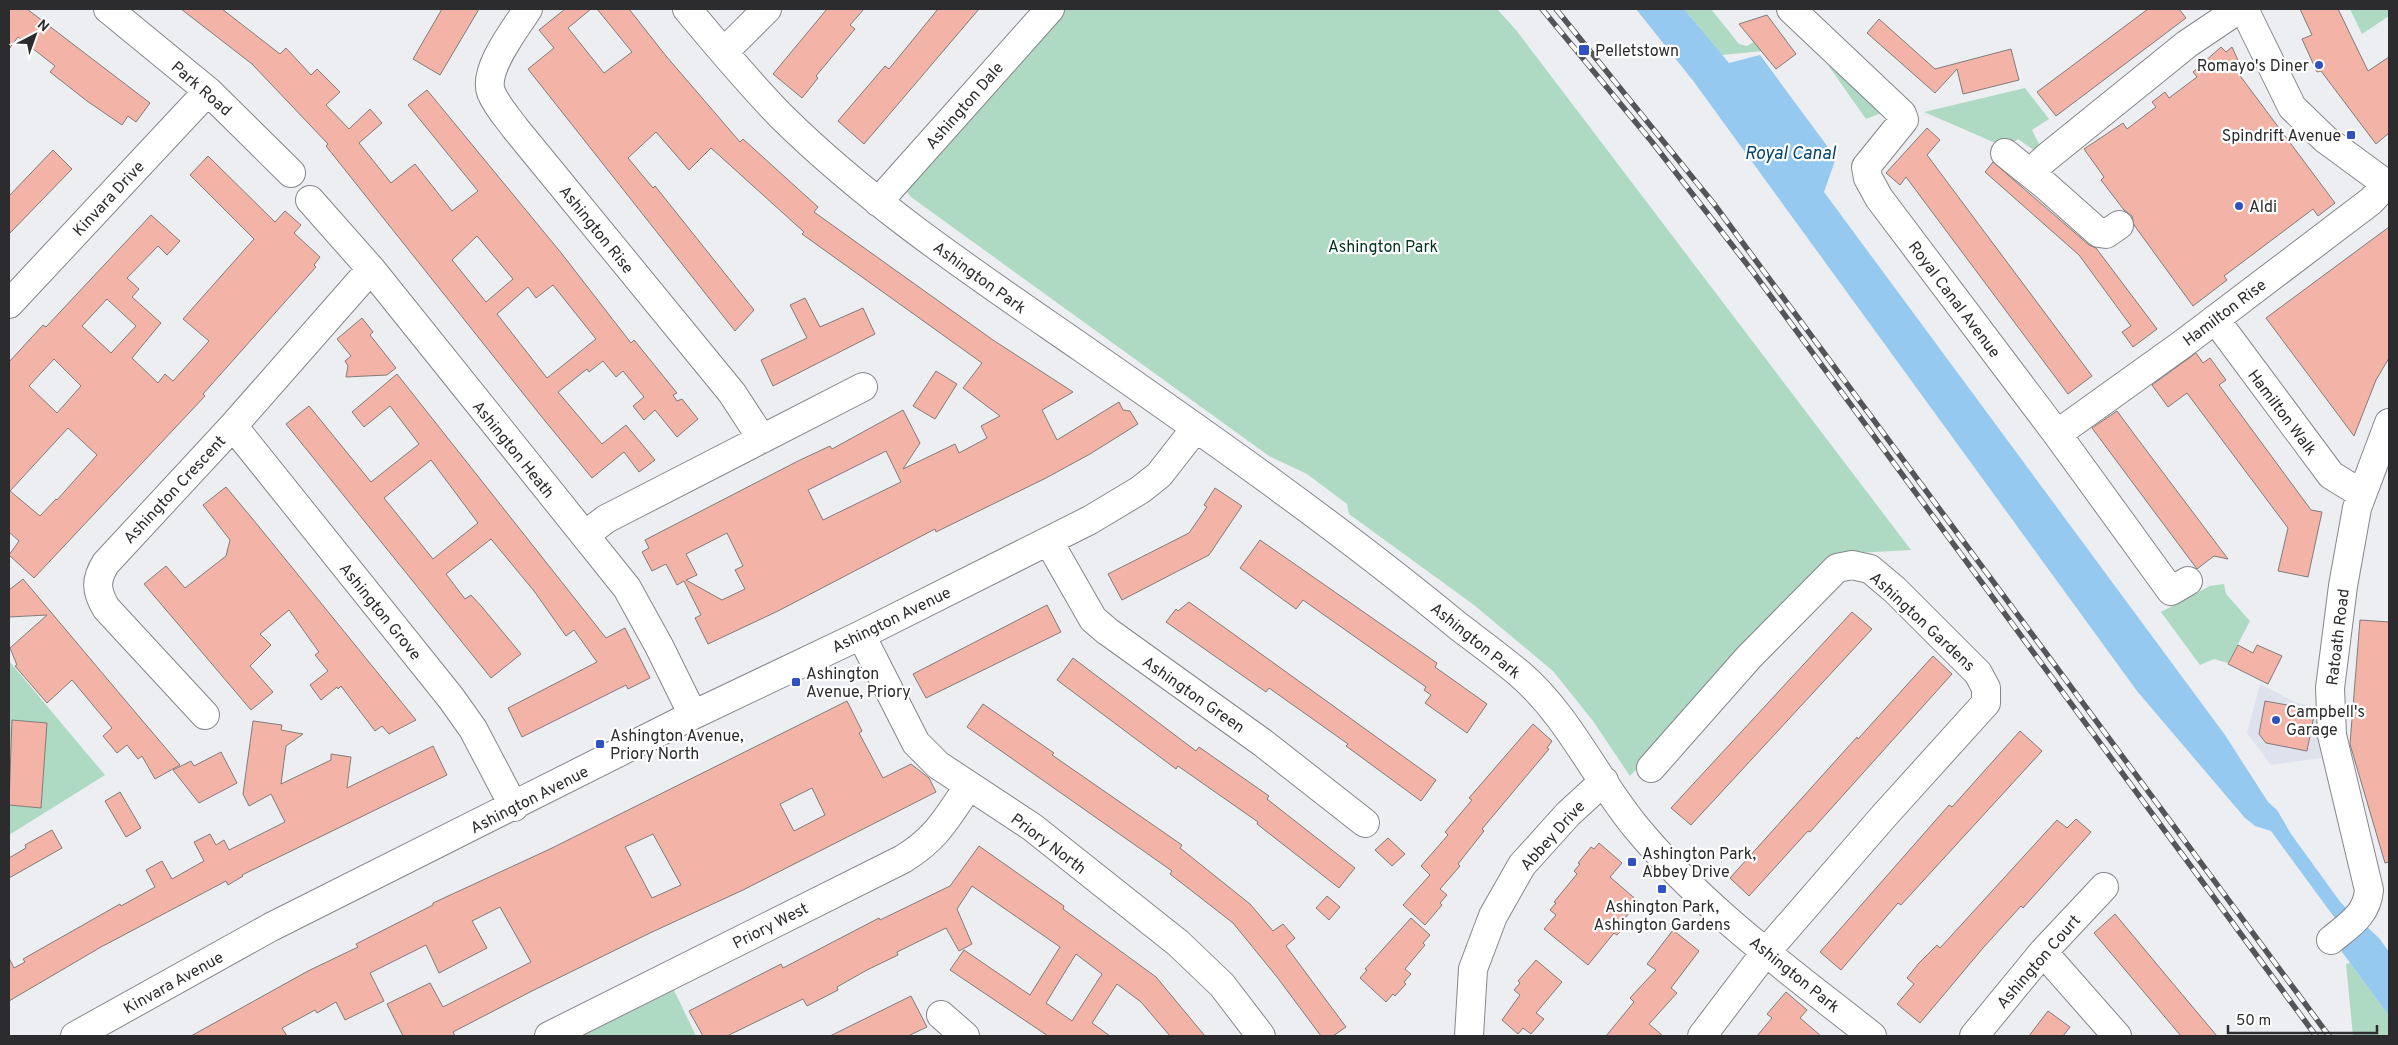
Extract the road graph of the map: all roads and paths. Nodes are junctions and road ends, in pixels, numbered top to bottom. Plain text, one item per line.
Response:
1 (108, 9) edge
2 (528, 9) edge
3 (687, 9) edge
4 (767, 9) edge
5 (1050, 9) edge
6 (1791, 9) edge
7 (2239, 9) edge
8 (2244, 9) edge
9 (724, 52) junction
10 (208, 91) junction
11 (2005, 153) dead end
12 (2385, 171) edge
13 (291, 173) dead end
14 (2030, 173) junction
15 (310, 200) dead end
16 (878, 202) junction
17 (2119, 225) dead end
18 (371, 269) junction
19 (9, 304) edge
20 (2214, 319) junction
21 (863, 386) dead end
22 (2389, 423) edge
23 (233, 426) junction
24 (1194, 429) junction
25 (2057, 434) junction
26 (762, 439) junction
27 (2362, 494) junction
28 (585, 535) junction
29 (1049, 542) junction
30 (2188, 581) dead end
31 (861, 635) junction
32 (205, 715) dead end
33 (693, 716) junction
34 (1651, 768) dead end
35 (1604, 781) junction
36 (968, 787) junction
37 (514, 807) junction
38 (1365, 824) dead end
39 (2104, 887) dead end
40 (271, 927) joint
41 (2332, 940) dead end
42 (2043, 952) junction
43 (1765, 953) junction
44 (941, 1014) dead end
45 (75, 1036) edge
46 (549, 1036) edge
47 (965, 1036) edge
48 (1261, 1036) edge
49 (1469, 1036) edge
50 (1702, 1036) edge
51 (1872, 1036) edge
52 (1974, 1036) edge
53 (2117, 1036) edge

1 - 10 street, Park Road
2 - 26 street, Ashington Rise
3 - 9 street, Ashington Park
4 - 9 street
5 - 16 street, Ashington Dale
6 - 25 street, Royal Canal Avenue
7 - 14 street
8 - 12 street
9 - 16 street, Ashington Park
10 - 13 street, Park Road
10 - 19 street, Kinvara Drive
11 - 14 street
12 - 20 street, Hamilton Rise
14 - 17 street
15 - 18 street, Ashington Heath
16 - 24 street, Ashington Park
18 - 23 street, Ashington Crescent
18 - 28 street, Ashington Heath
20 - 25 street, Hamilton Rise
20 - 27 street, Hamilton Walk
21 - 26 street
22 - 27 street, Ratoath Road
23 - 32 street, Ashington Crescent
23 - 37 street, Ashington Grove
24 - 29 street, Ashington Avenue
24 - 35 street, Ashington Park
25 - 30 street, Royal Canal Avenue
26 - 28 street
27 - 41 street, Ratoath Road
28 - 33 street, Ashington Heath
29 - 31 street, Ashington Avenue
29 - 38 street, Ashington Green
31 - 33 street, Ashington Avenue
31 - 36 street, Priory North
33 - 37 street, Ashington Avenue
34 - 43 street, Ashington Gardens
35 - 43 street, Ashington Park
35 - 49 street, Abbey Drive
36 - 46 street, Priory West
36 - 48 street, Priory North
37 - 40 street, Ashington Avenue
39 - 42 street, Ashington Court
40 - 45 street, Kinvara Avenue
42 - 52 street, Ashington Court
42 - 53 street
43 - 50 street, Ashington Gardens
43 - 51 street, Ashington Park
44 - 47 street

